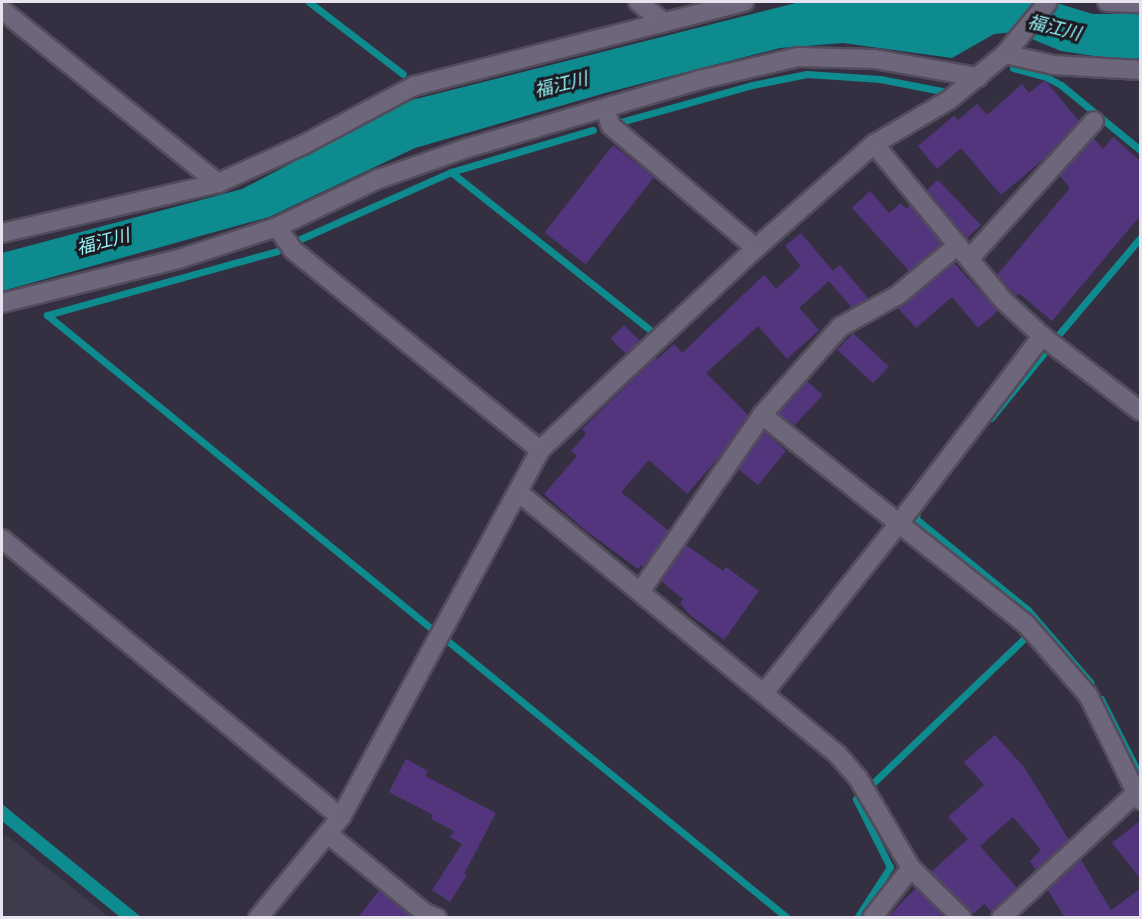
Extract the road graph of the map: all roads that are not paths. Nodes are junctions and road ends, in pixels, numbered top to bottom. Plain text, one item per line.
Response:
1 (638, 2) edge
2 (744, 2) edge
3 (1048, 2) edge
4 (1107, 2) edge
5 (1140, 3) edge
6 (2, 10) edge
7 (664, 22) junction
8 (1007, 52) junction
9 (1140, 70) edge
10 (978, 78) junction
11 (605, 109) junction
12 (1094, 121) dead end
13 (874, 144) junction
14 (218, 183) junction
15 (278, 227) junction
16 (2, 233) edge
17 (958, 245) junction
18 (756, 248) junction
19 (969, 259) junction
20 (2, 303) edge
21 (1042, 336) junction
22 (1140, 411) edge
23 (762, 415) junction
24 (540, 450) junction
25 (518, 492) junction
26 (900, 522) junction
27 (2, 539) edge
28 (640, 592) junction
29 (764, 693) junction
30 (1138, 797) edge
31 (341, 817) junction
32 (327, 834) junction
33 (910, 868) junction
34 (258, 918) edge
35 (437, 918) edge
36 (872, 918) edge
37 (962, 918) edge
38 (1000, 918) edge

1 - 7 street
2 - 7 street
3 - 8 street
4 - 5 street
6 - 14 street
7 - 14 street
8 - 9 street
8 - 10 street
10 - 11 street
10 - 13 street
11 - 15 street
11 - 18 street
12 - 19 street
13 - 17 street
13 - 18 street
14 - 16 street
15 - 20 street
15 - 24 street
17 - 19 street
17 - 23 street
18 - 24 street
19 - 21 street
21 - 22 street
21 - 26 street
23 - 26 street
23 - 28 street
24 - 25 street
25 - 28 street
25 - 31 street
26 - 29 street
26 - 30 street
27 - 31 street
28 - 29 street
29 - 33 street
30 - 38 street
31 - 32 street
32 - 34 street
32 - 35 street
33 - 36 street
33 - 37 street

